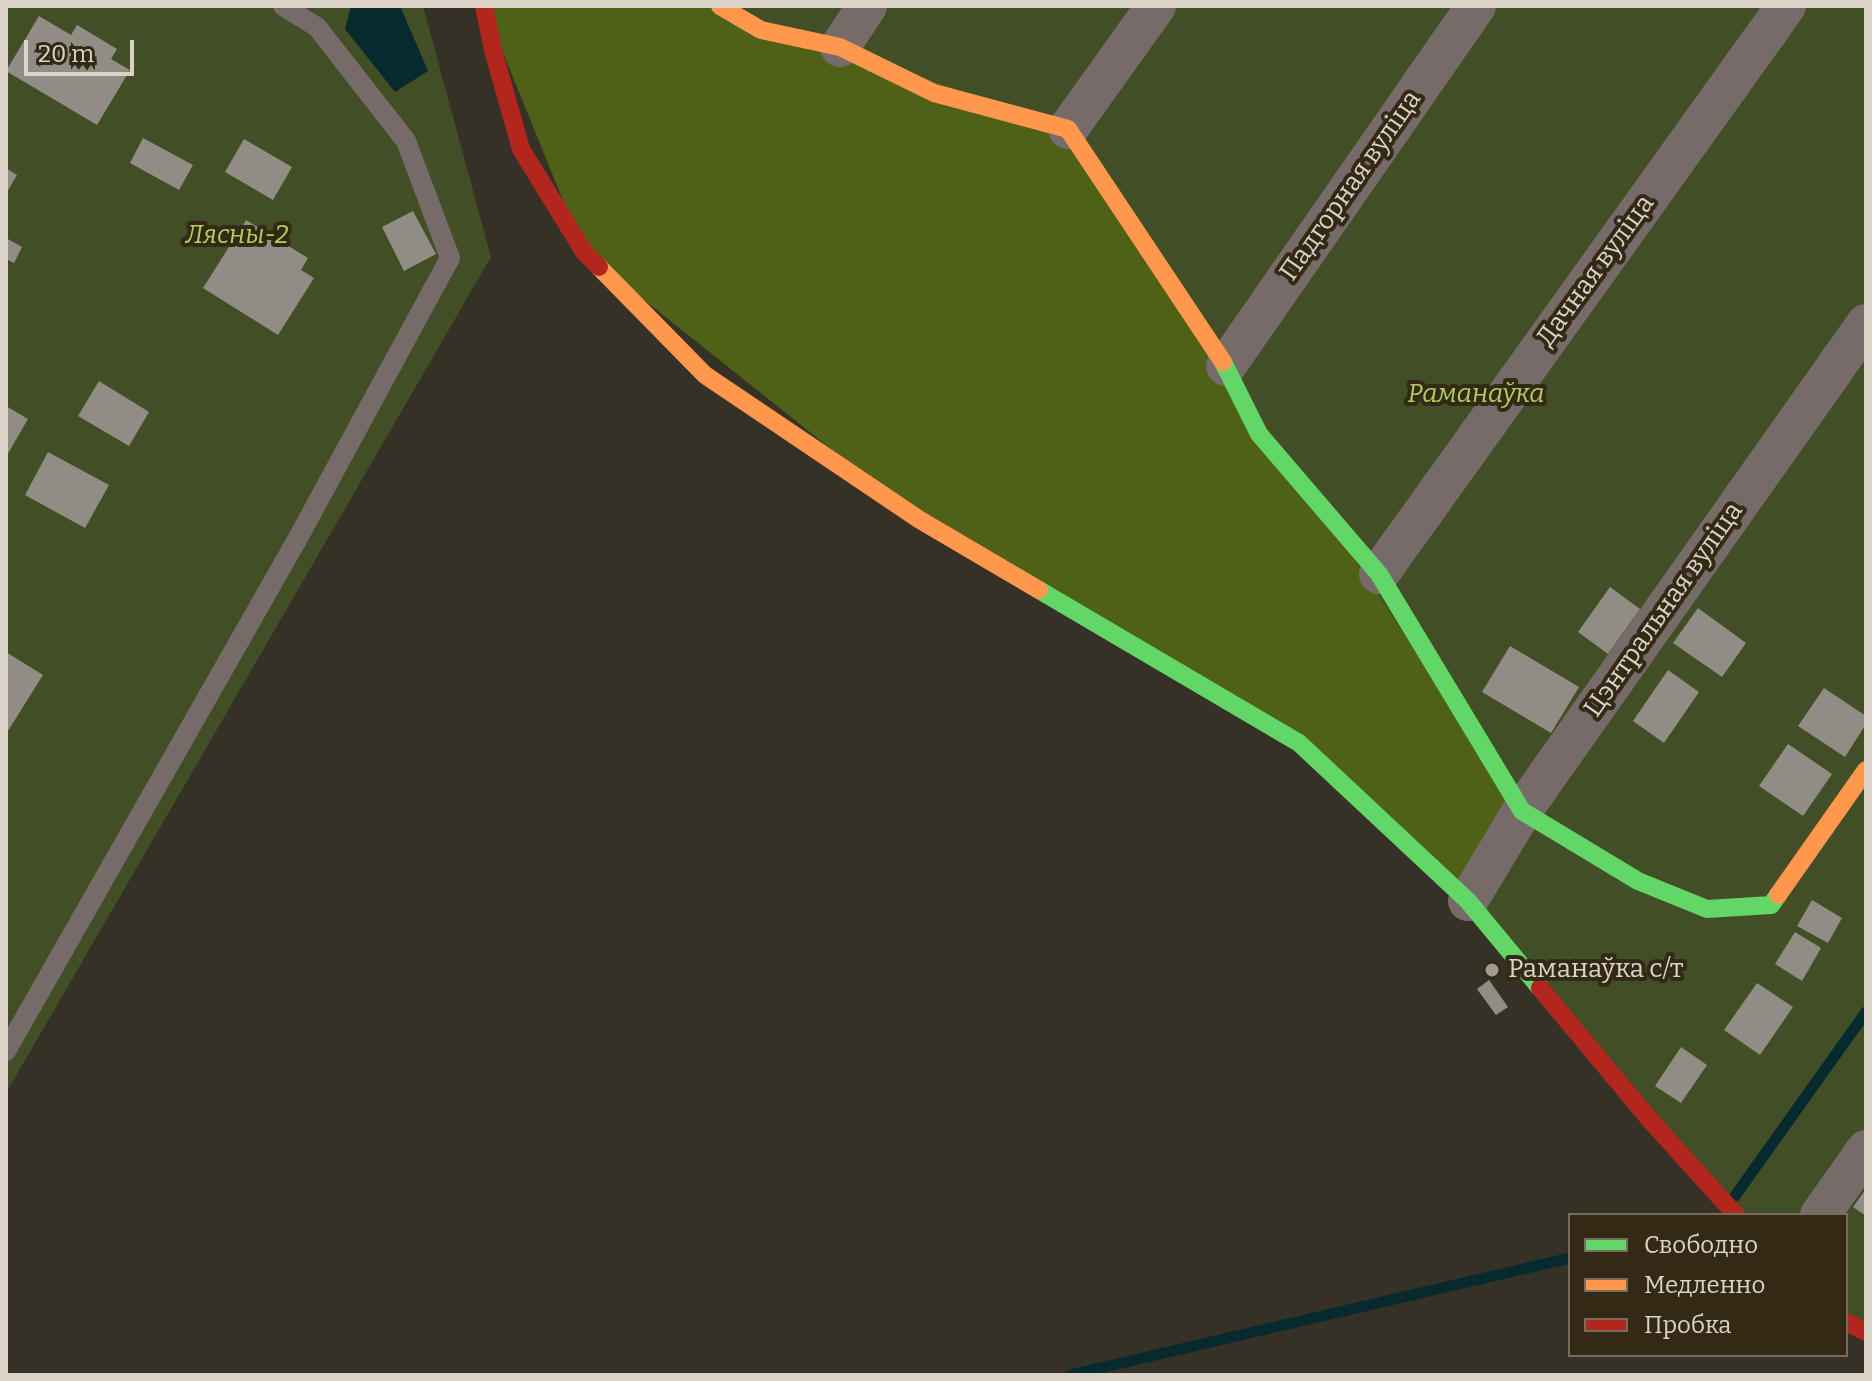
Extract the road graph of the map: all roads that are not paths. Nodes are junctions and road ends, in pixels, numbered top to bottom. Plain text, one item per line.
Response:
1 (283, 6) edge
2 (484, 6) edge
3 (720, 6) edge
4 (867, 6) edge
5 (1156, 6) edge
6 (1476, 6) edge
7 (1786, 6) edge
8 (840, 47) junction
9 (1068, 129) junction
10 (1866, 324) edge
11 (1226, 366) junction
12 (1379, 574) junction
13 (1866, 770) edge
14 (1522, 811) junction
15 (1468, 901) junction
16 (6, 1051) edge
17 (1866, 1150) edge
18 (1734, 1213) edge
19 (1821, 1213) edge
20 (1848, 1323) edge
21 (1866, 1332) edge

1 - 16 lane
2 - 15 main road
3 - 8 main road
4 - 8 street
5 - 9 street
6 - 11 street, Падгорная вуліца
7 - 12 street, Дачная вуліца
8 - 9 main road
9 - 11 main road
10 - 14 street, Цэнтральная вуліца
11 - 12 main road
12 - 14 main road
13 - 14 main road
14 - 15 street, Цэнтральная вуліца
15 - 18 main road
17 - 19 street
20 - 21 main road

